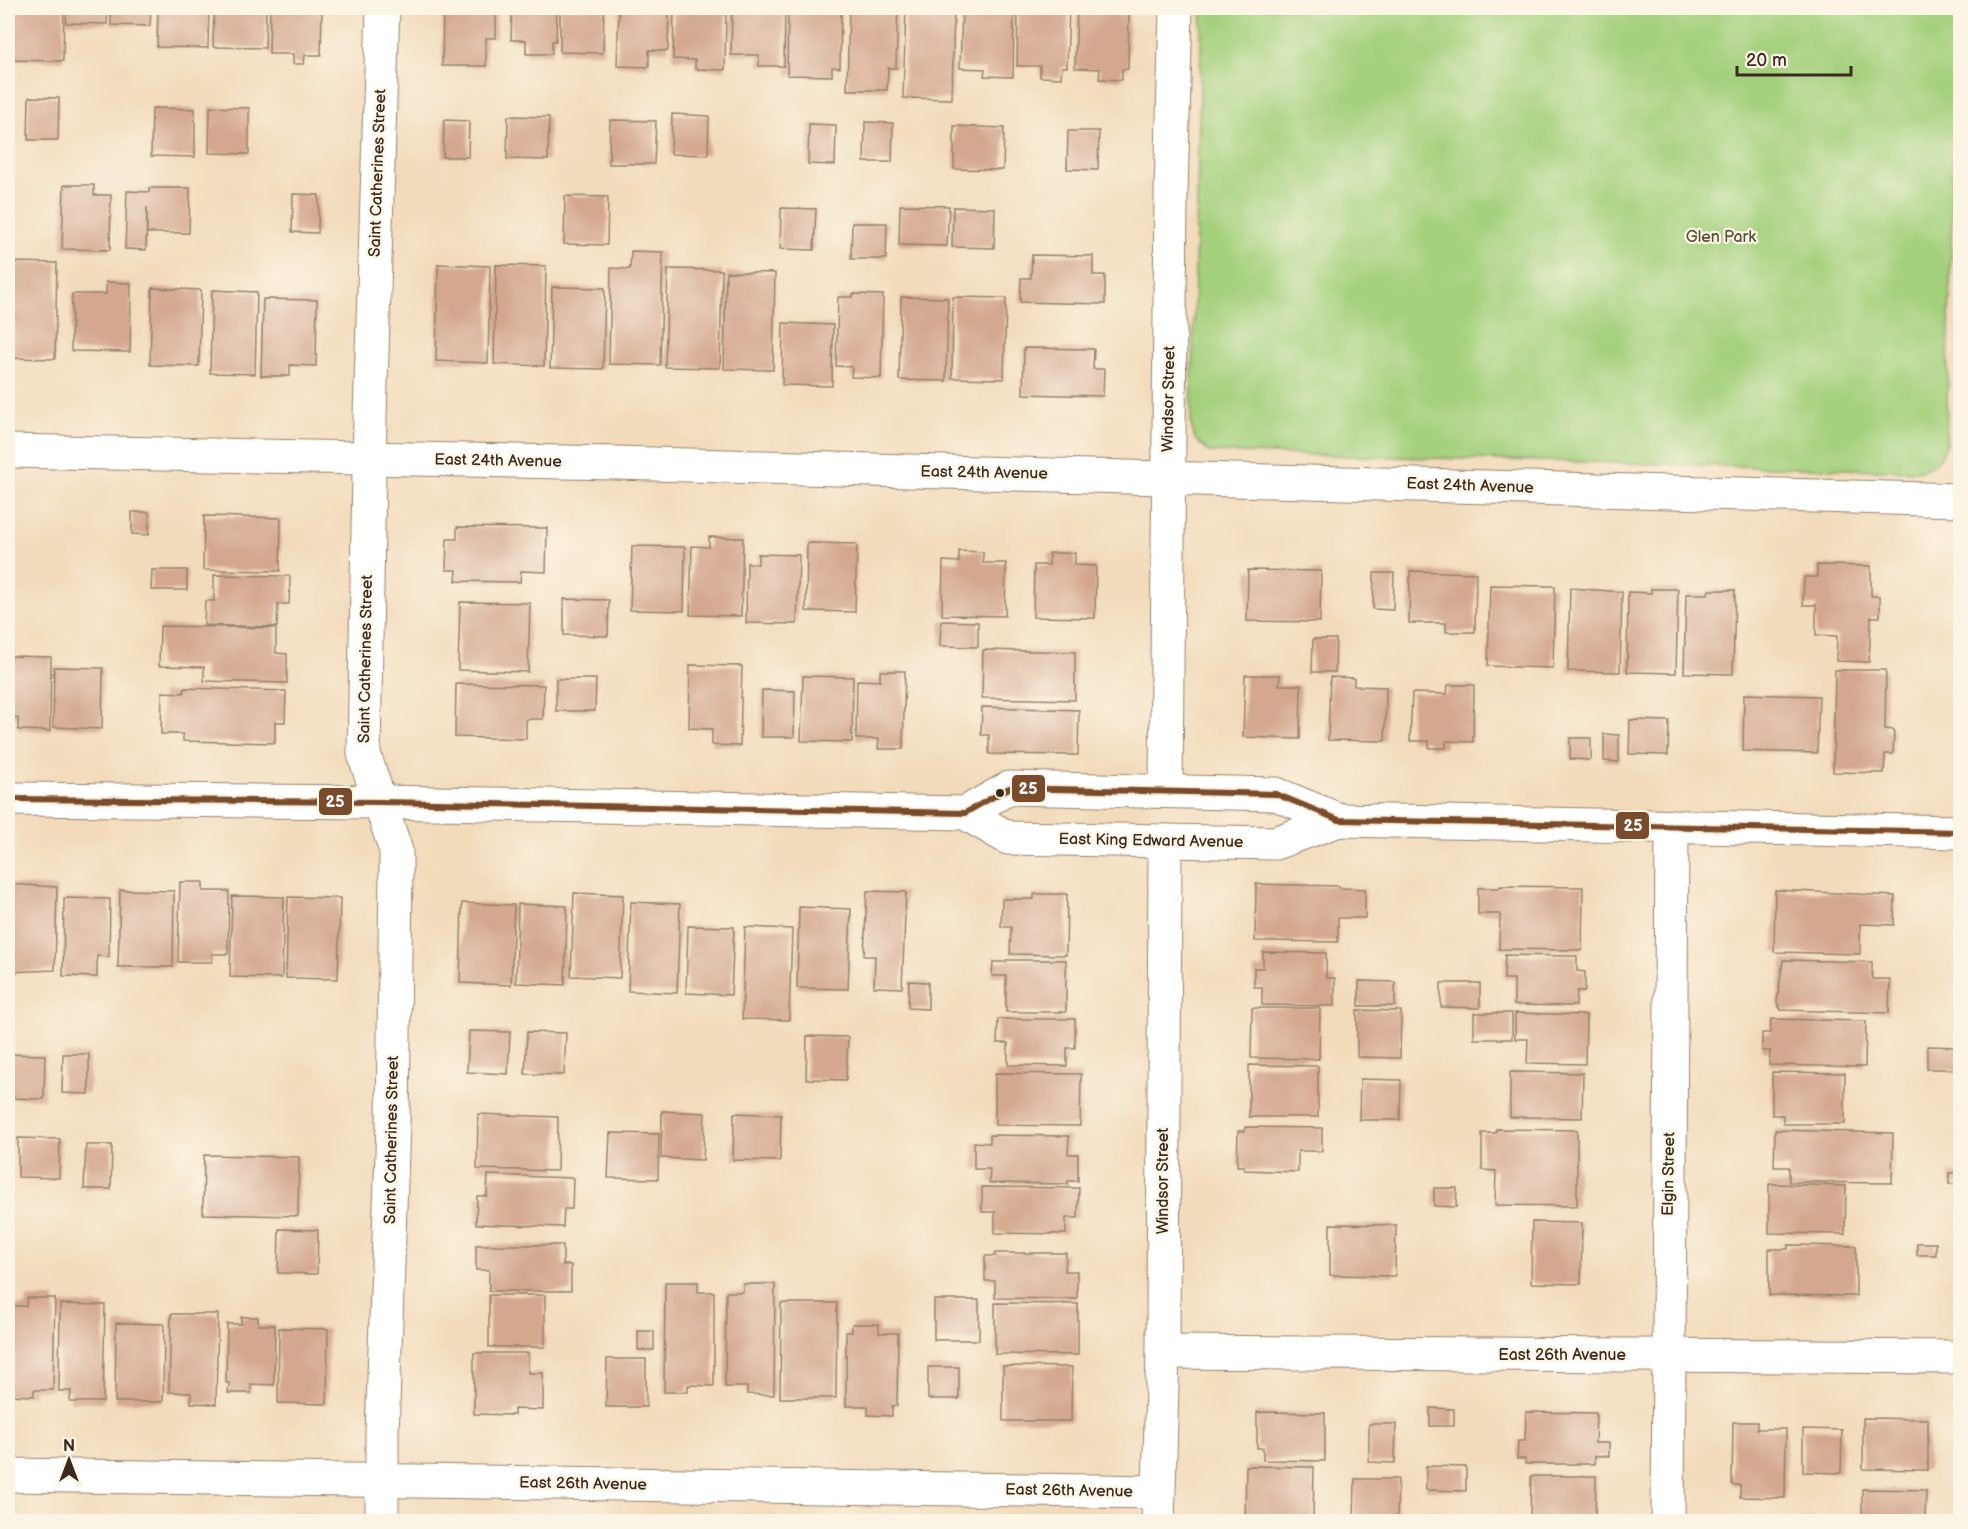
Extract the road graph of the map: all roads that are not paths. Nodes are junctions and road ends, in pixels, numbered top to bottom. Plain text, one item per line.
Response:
1 (383, 8) edge
2 (1176, 8) edge
3 (8, 451) edge
4 (370, 458) junction
5 (1168, 478) junction
6 (1960, 500) edge
7 (1166, 791) junction
8 (8, 799) edge
9 (380, 802) junction
10 (965, 813) junction
11 (1339, 820) junction
12 (1672, 826) junction
13 (1960, 832) edge
14 (1165, 841) junction
15 (1162, 1352) junction
16 (1668, 1355) junction
17 (1960, 1358) edge
18 (8, 1475) edge
19 (382, 1481) junction
20 (1158, 1507) edge
21 (382, 1521) edge
22 (1668, 1521) edge

1 - 4 street, Saint Catherines Street
2 - 5 street, Windsor Street
3 - 4 street, East 24th Avenue
4 - 5 street, East 24th Avenue
4 - 9 street, Saint Catherines Street
5 - 6 street, East 24th Avenue
5 - 7 street, Windsor Street
7 - 10 street, East King Edward Avenue
7 - 11 street, East King Edward Avenue
8 - 9 street, East King Edward Avenue
9 - 10 street, East King Edward Avenue
9 - 19 street, Saint Catherines Street
10 - 14 street, East King Edward Avenue
11 - 12 street, East King Edward Avenue
11 - 14 street, East King Edward Avenue
12 - 13 street, East King Edward Avenue
12 - 16 street, Elgin Street
14 - 15 street, Windsor Street
15 - 16 street, East 26th Avenue
15 - 20 street, Windsor Street
16 - 17 street, East 26th Avenue
16 - 22 street, Elgin Street
18 - 19 street, East 26th Avenue
19 - 20 street, East 26th Avenue
19 - 21 street, Saint Catherines Street

